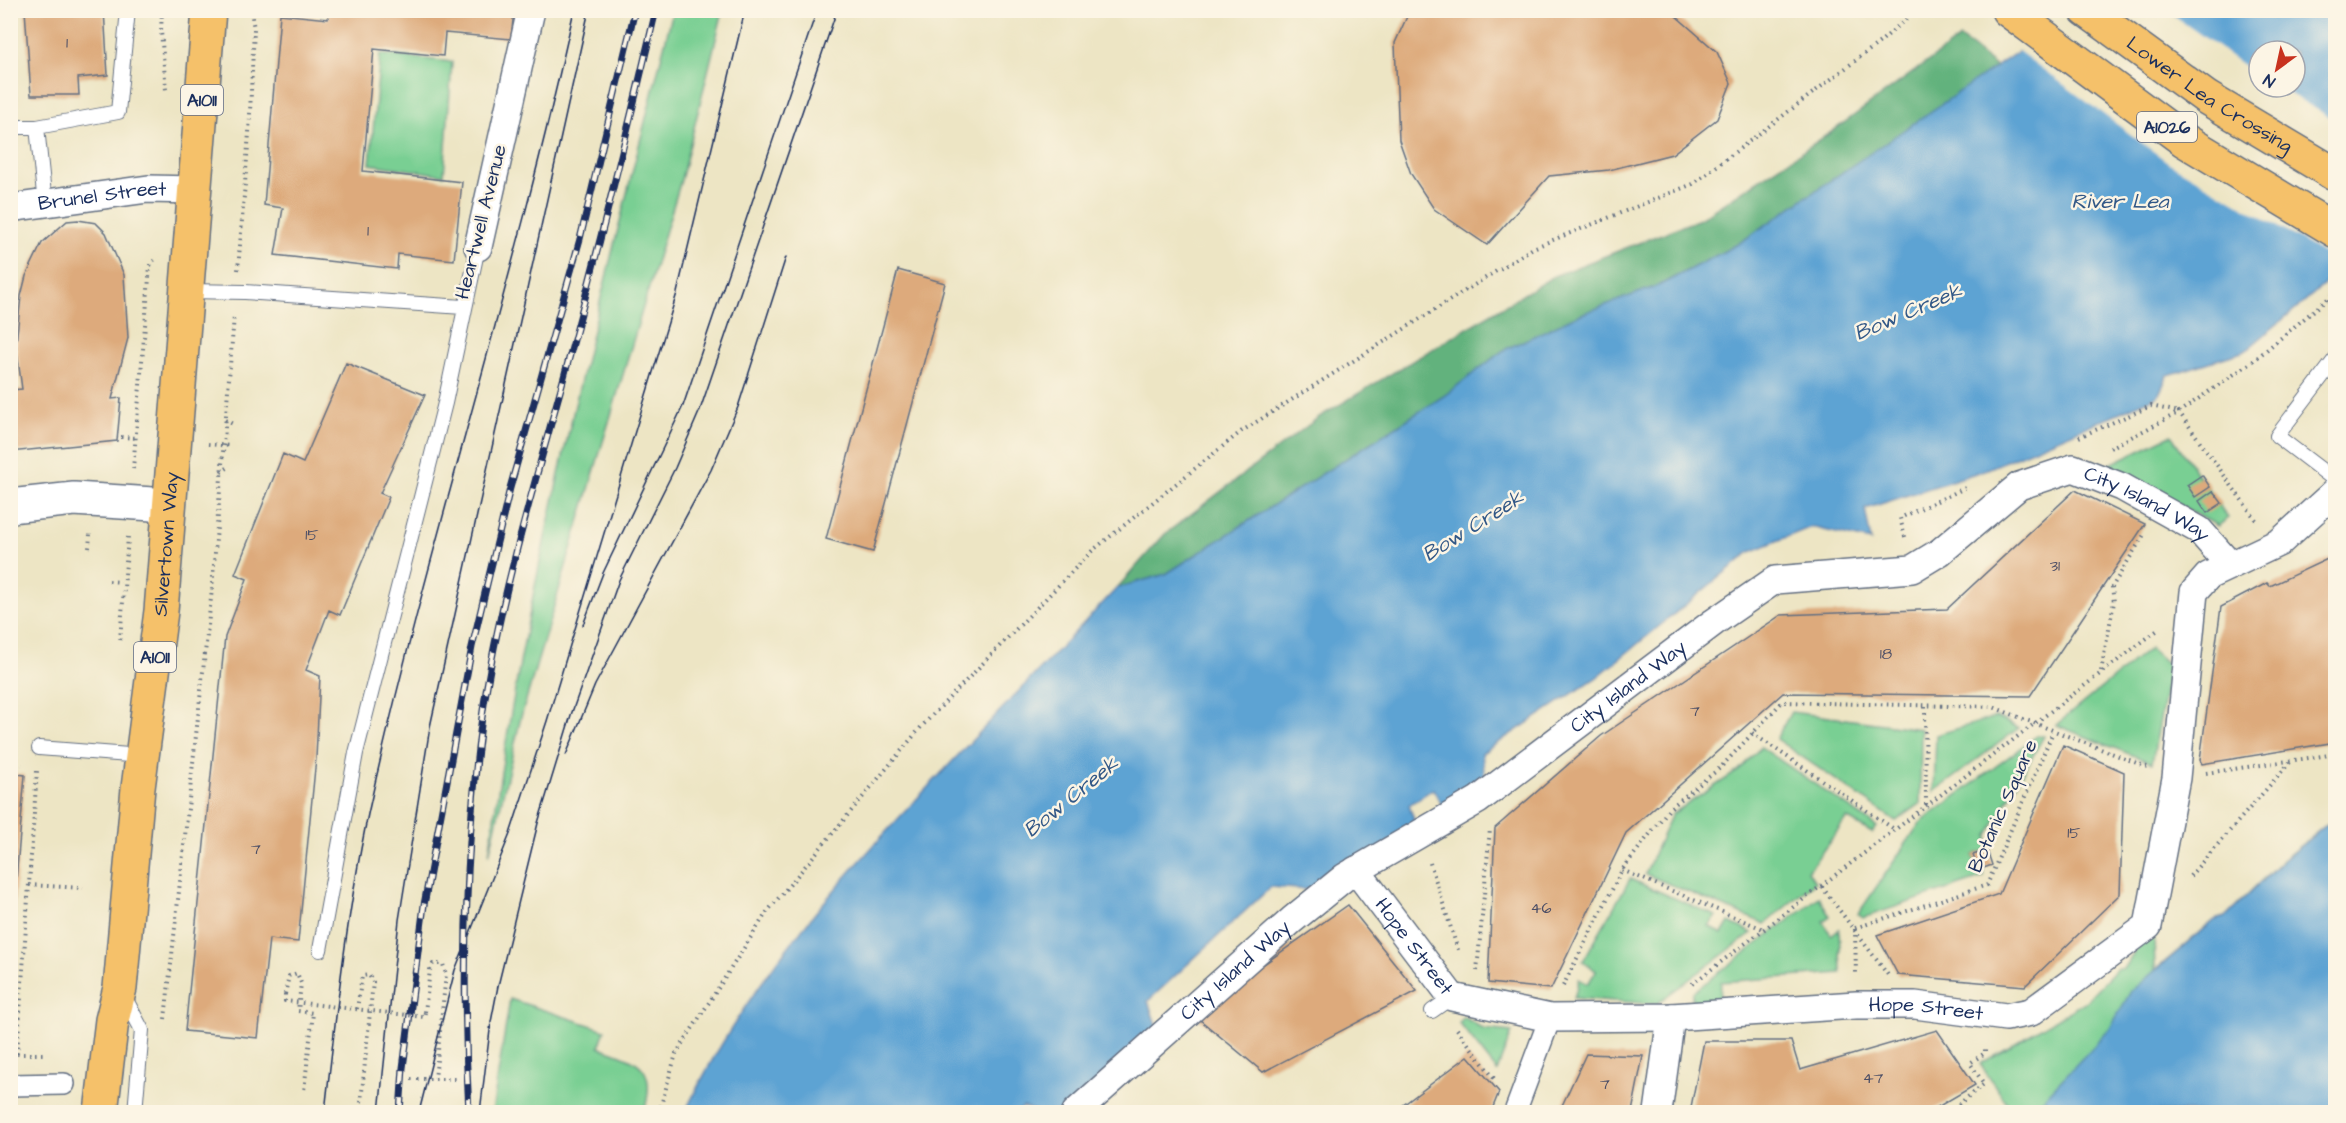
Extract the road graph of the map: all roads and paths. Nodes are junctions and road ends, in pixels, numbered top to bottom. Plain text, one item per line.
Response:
1 (128, 10) edge
2 (209, 10) edge
3 (252, 10) edge
4 (531, 10) edge
5 (1916, 10) edge
6 (2008, 10) edge
7 (2086, 10) edge
8 (10, 127) edge
9 (38, 128) junction
10 (2336, 174) edge
11 (195, 190) junction
12 (45, 204) junction
13 (10, 208) edge
14 (2336, 231) edge
15 (478, 247) joint
16 (187, 291) junction
17 (236, 292) junction
18 (2336, 292) edge
19 (463, 307) junction
20 (2336, 358) edge
21 (2179, 412) junction
22 (225, 420) junction
23 (233, 424) dead end
24 (121, 437) dead end
25 (130, 437) dead end
26 (229, 467) dead end
27 (2073, 468) junction
28 (221, 472) junction
29 (2336, 482) edge
30 (2336, 490) edge
31 (169, 505) junction
32 (10, 506) edge
33 (2260, 525) dead end
34 (91, 532) dead end
35 (89, 548) dead end
36 (2128, 560) dead end
37 (2229, 564) junction
38 (110, 581) dead end
39 (121, 582) dead end
40 (2192, 602) junction
41 (2101, 672) junction
42 (1925, 707) junction
43 (2035, 724) junction
44 (2053, 732) junction
45 (1752, 733) junction
46 (39, 748) dead end
47 (2336, 754) edge
48 (142, 756) junction
49 (2292, 760) junction
50 (37, 767) dead end
51 (2176, 778) junction
52 (1494, 787) junction
53 (1926, 806) junction
54 (1894, 829) junction
55 (1420, 833) junction
56 (1356, 870) junction
57 (1622, 870) junction
58 (2189, 878) dead end
59 (29, 885) junction
60 (1822, 887) junction
61 (83, 888) dead end
62 (1855, 928) junction
63 (1763, 930) junction
64 (320, 950) dead end
65 (120, 988) junction
66 (1451, 999) junction
67 (1856, 1005) junction
68 (1910, 1005) junction
69 (357, 1009) junction
70 (1984, 1014) junction
71 (1671, 1017) junction
72 (1550, 1018) junction
73 (164, 1029) dead end
74 (24, 1053) dead end
75 (17, 1054) dead end
76 (52, 1054) dead end
77 (411, 1078) dead end
78 (435, 1079) junction
79 (458, 1079) dead end
80 (64, 1084) dead end
81 (10, 1085) edge
82 (304, 1091) dead end
83 (199, 1104) dead end
84 (101, 1113) edge
85 (135, 1113) edge
86 (199, 1113) edge
87 (360, 1113) edge
88 (659, 1113) edge
89 (1076, 1113) edge
90 (1515, 1113) edge
91 (1658, 1113) edge
92 (1948, 1113) edge

1 - 9 lane
2 - 11 main road, Silvertown Way / A1011
3 - 17 path
4 - 15 street, Heartwell Avenue
5 - 88 path
6 - 14 main road, A1026
7 - 10 main road, Lower Lea Crossing / A1026
8 - 9 lane
9 - 12 lane
11 - 12 street, Brunel Street
11 - 16 main road, Silvertown Way / A1011
12 - 13 street, Brunel Street
15 - 19 lane, Heartwell Avenue
16 - 17 lane, Heartwell Avenue
16 - 31 main road, Silvertown Way / A1011
17 - 19 lane, Heartwell Avenue
17 - 22 path
18 - 21 path
19 - 64 lane
20 - 29 lane
21 - 27 path
21 - 33 path
22 - 23 path
22 - 28 path
24 - 25 path
26 - 28 path
27 - 37 street, City Island Way
27 - 52 street, City Island Way
28 - 73 path
30 - 37 street, Hope Street
31 - 32 street
31 - 48 main road, Silvertown Way / A1011
34 - 35 path
36 - 41 path
37 - 40 street, Hope Street
38 - 39 path
40 - 41 path, Botanic Square
40 - 51 street, Hope Street
41 - 43 path, Botanic Square
42 - 43 path
42 - 45 path
42 - 53 path
43 - 44 path, Botanic Square
43 - 53 path, Botanic Square
44 - 51 path
44 - 62 path, Botanic Square
45 - 54 path
45 - 57 path
46 - 48 lane
47 - 49 path
48 - 65 main road, Silvertown Way / A1011
49 - 51 path
49 - 58 path
50 - 59 path
51 - 70 street, Hope Street
52 - 55 street, City Island Way
52 - 66 path
53 - 54 path, Botanic Square
54 - 60 path, Botanic Square
55 - 56 street, City Island Way
55 - 66 path
56 - 66 street, Hope Street
56 - 89 street, City Island Way
57 - 63 path
57 - 72 path
59 - 61 path
59 - 75 path
60 - 62 path
60 - 63 path, Botanic Square
62 - 67 path
62 - 68 path
63 - 71 path, Botanic Square
65 - 84 main road, Silvertown Way / A1011
65 - 85 lane
66 - 72 street, Hope Street
67 - 68 street, Hope Street
67 - 71 street, Hope Street
68 - 70 street, Hope Street
69 - 78 path, bridge
69 - 82 path, bridge
69 - 87 path, bridge
70 - 92 path
71 - 72 street, Hope Street
71 - 91 street
72 - 90 street
74 - 76 path
77 - 78 path
78 - 79 path
80 - 81 street
83 - 86 path

